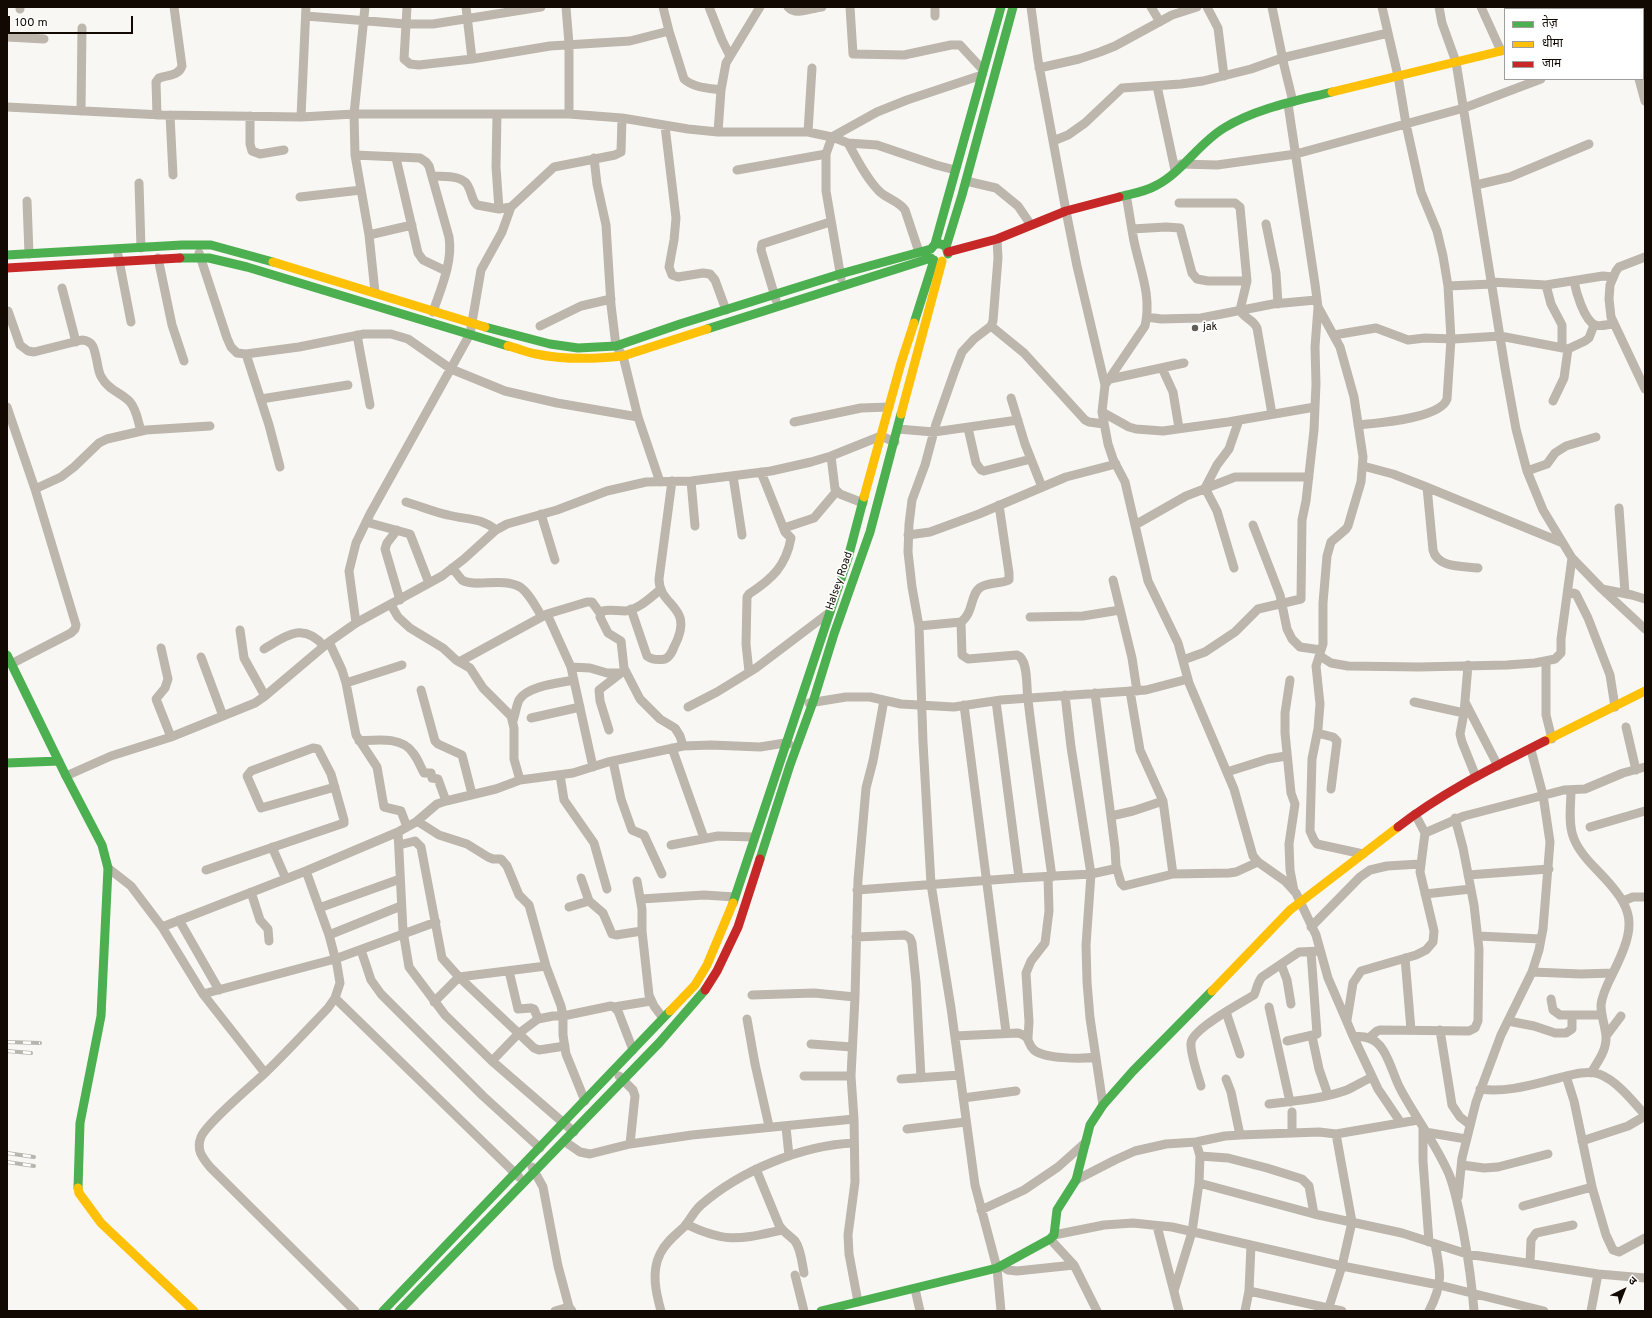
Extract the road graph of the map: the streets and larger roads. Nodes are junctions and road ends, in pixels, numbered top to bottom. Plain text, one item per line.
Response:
1 (174, 7) edge
2 (365, 7) edge
3 (406, 7) edge
4 (466, 7) edge
5 (536, 7) edge
6 (566, 7) edge
7 (663, 7) edge
8 (709, 7) edge
9 (760, 7) edge
10 (788, 7) edge
11 (822, 7) edge
12 (850, 7) edge
13 (1001, 7) edge
14 (1013, 7) edge
15 (1032, 7) edge
16 (1151, 7) edge
17 (1197, 7) edge
18 (1207, 7) edge
19 (1272, 7) edge
20 (1382, 7) edge
21 (1439, 7) edge
22 (1481, 7) edge
23 (306, 12) edge
24 (467, 18) junction
25 (363, 20) junction
26 (1160, 22) junction
27 (405, 24) junction
28 (82, 28) dead end
29 (669, 31) junction
30 (1388, 33) junction
31 (7, 37) edge
32 (44, 39) dead end
33 (569, 44) junction
34 (1503, 50) edge
35 (730, 56) junction
36 (1282, 58) junction
37 (472, 59) junction
38 (1456, 62) junction
39 (812, 68) dead end
40 (1039, 68) junction
41 (983, 72) junction
42 (1224, 76) junction
43 (1398, 76) junction
44 (1538, 80) edge
45 (1639, 80) edge
46 (1157, 86) junction
47 (721, 90) junction
48 (1645, 101) edge
49 (1291, 103) junction
50 (7, 107) edge
51 (1464, 108) junction
52 (81, 111) junction
53 (354, 114) junction
54 (497, 114) junction
55 (569, 114) junction
56 (156, 115) junction
57 (170, 115) junction
58 (250, 116) junction
59 (301, 117) junction
60 (622, 118) junction
61 (1406, 124) junction
62 (665, 126) junction
63 (718, 132) junction
64 (808, 132) junction
65 (832, 137) junction
66 (1053, 141) junction
67 (848, 143) junction
68 (1589, 144) dead end
69 (284, 150) dead end
70 (826, 154) junction
71 (1296, 154) junction
72 (355, 155) junction
73 (396, 158) junction
74 (594, 158) junction
75 (1178, 167) junction
76 (737, 170) dead end
77 (955, 170) junction
78 (172, 175) dead end
79 (432, 176) junction
80 (966, 181) junction
81 (139, 183) dead end
82 (1476, 185) junction
83 (361, 190) junction
84 (1126, 195) junction
85 (300, 197) dead end
86 (27, 201) dead end
87 (1179, 202) dead end
88 (511, 207) junction
89 (500, 209) junction
90 (1066, 211) junction
91 (830, 222) junction
92 (1266, 224) dead end
93 (1031, 225) junction
94 (412, 226) junction
95 (1132, 229) junction
96 (369, 235) junction
97 (997, 239) junction
98 (197, 245) junction
99 (163, 246) junction
100 (141, 248) junction
101 (117, 250) junction
102 (947, 250) junction
103 (919, 252) junction
104 (29, 254) junction
105 (7, 255) edge
106 (935, 255) junction
107 (1645, 256) edge
108 (200, 257) junction
109 (161, 258) junction
110 (119, 260) junction
111 (7, 268) edge
112 (446, 271) junction
113 (840, 274) junction
114 (1612, 277) junction
115 (1574, 280) junction
116 (1247, 281) junction
117 (812, 283) junction
118 (1491, 283) junction
119 (843, 285) junction
120 (1546, 285) junction
121 (1448, 286) junction
122 (62, 288) dead end
123 (360, 288) junction
124 (375, 292) junction
125 (816, 294) junction
126 (774, 295) junction
127 (389, 297) junction
128 (611, 299) junction
129 (357, 300) junction
130 (1317, 303) junction
131 (1278, 304) junction
132 (737, 306) junction
133 (778, 306) junction
134 (386, 308) junction
135 (726, 310) junction
136 (1240, 310) junction
137 (8, 311) dead end
138 (433, 312) junction
139 (1147, 317) junction
140 (741, 318) junction
141 (131, 322) dead end
142 (472, 324) junction
143 (1614, 324) junction
144 (1594, 325) junction
145 (540, 326) dead end
146 (991, 326) junction
147 (470, 334) junction
148 (357, 335) junction
149 (1334, 335) junction
150 (1500, 336) junction
151 (1451, 339) junction
152 (76, 342) junction
153 (616, 346) junction
154 (1565, 348) junction
155 (246, 354) junction
156 (623, 356) junction
157 (184, 361) dead end
158 (902, 363) junction
159 (1184, 363) dead end
160 (914, 367) junction
161 (1162, 368) junction
162 (451, 369) junction
163 (1108, 382) junction
164 (348, 385) dead end
165 (1645, 389) edge
166 (1011, 398) dead end
167 (261, 399) junction
168 (1553, 401) dead end
169 (370, 404) dead end
170 (7, 407) edge
171 (889, 407) junction
172 (1315, 407) junction
173 (1102, 412) junction
174 (1272, 414) junction
175 (638, 417) junction
176 (1018, 420) junction
177 (1239, 420) junction
178 (794, 422) dead end
179 (1104, 424) junction
180 (1358, 424) junction
181 (210, 426) dead end
182 (968, 428) junction
183 (1179, 428) junction
184 (898, 429) junction
185 (141, 431) junction
186 (934, 432) junction
187 (881, 436) junction
188 (1596, 437) dead end
189 (895, 442) junction
190 (831, 456) junction
191 (1031, 459) junction
192 (1116, 464) junction
193 (1363, 466) junction
194 (280, 467) dead end
195 (1527, 471) junction
196 (762, 472) junction
197 (733, 476) junction
198 (1309, 477) junction
199 (672, 481) junction
200 (691, 481) junction
201 (660, 482) junction
202 (1042, 487) junction
203 (1427, 487) junction
204 (1205, 488) junction
205 (35, 489) junction
206 (836, 492) junction
207 (406, 502) dead end
208 (999, 505) junction
209 (862, 507) junction
210 (1619, 508) dead end
211 (541, 514) junction
212 (875, 516) junction
213 (366, 522) junction
214 (1135, 525) junction
215 (1253, 525) dead end
216 (695, 526) dead end
217 (784, 528) junction
218 (397, 530) junction
219 (496, 530) junction
220 (742, 535) dead end
221 (908, 535) junction
222 (1563, 543) junction
223 (1572, 558) junction
224 (555, 560) dead end
225 (452, 568) junction
226 (1234, 568) dead end
227 (1478, 568) dead end
228 (1113, 580) dead end
229 (429, 584) junction
230 (661, 589) junction
231 (1602, 589) junction
232 (1624, 593) junction
233 (1567, 595) junction
234 (1645, 599) edge
235 (400, 600) junction
236 (1282, 603) junction
237 (391, 605) junction
238 (631, 609) junction
239 (1120, 610) junction
240 (830, 612) junction
241 (600, 613) junction
242 (545, 615) junction
243 (1030, 617) dead end
244 (960, 622) junction
245 (356, 623) junction
246 (919, 626) junction
247 (1645, 629) edge
248 (240, 630) dead end
249 (327, 644) junction
250 (162, 648) dead end
251 (264, 649) dead end
252 (1321, 653) junction
253 (7, 655) edge
254 (201, 657) dead end
255 (1183, 660) junction
256 (1546, 661) junction
257 (459, 662) junction
258 (11, 664) junction
259 (402, 665) dead end
260 (1468, 666) junction
261 (572, 667) junction
262 (623, 672) junction
263 (749, 672) junction
264 (1188, 679) junction
265 (574, 680) junction
266 (1290, 680) dead end
267 (346, 683) junction
268 (421, 690) dead end
269 (1134, 691) junction
270 (1645, 691) edge
271 (1095, 693) junction
272 (1065, 695) junction
273 (265, 696) junction
274 (1027, 698) junction
275 (884, 700) junction
276 (996, 701) junction
277 (813, 702) junction
278 (1414, 702) dead end
279 (1465, 702) junction
280 (800, 704) junction
281 (921, 705) junction
282 (964, 705) junction
283 (580, 707) junction
284 (688, 707) dead end
285 (1615, 707) junction
286 (1464, 713) junction
287 (223, 716) junction
288 (531, 718) dead end
289 (513, 722) junction
290 (1626, 727) dead end
291 (608, 730) dead end
292 (1317, 733) junction
293 (171, 737) junction
294 (1552, 739) junction
295 (359, 741) junction
296 (785, 743) junction
297 (797, 745) junction
298 (683, 746) junction
299 (672, 748) junction
300 (1531, 750) junction
301 (1286, 756) junction
302 (59, 761) junction
303 (613, 761) junction
304 (7, 764) edge
305 (593, 766) junction
306 (1498, 766) junction
307 (1645, 767) edge
308 (1636, 770) junction
309 (1227, 772) junction
310 (560, 775) junction
311 (66, 776) junction
312 (1476, 777) junction
313 (520, 780) junction
314 (335, 787) junction
315 (1331, 789) dead end
316 (1571, 790) junction
317 (472, 794) junction
318 (1543, 795) junction
319 (446, 801) junction
320 (1163, 801) junction
321 (764, 809) junction
322 (1645, 811) edge
323 (775, 812) junction
324 (1415, 814) junction
325 (1111, 816) junction
326 (1455, 818) junction
327 (417, 821) junction
328 (407, 827) junction
329 (1590, 827) dead end
330 (398, 832) junction
331 (1425, 833) junction
332 (754, 837) junction
333 (704, 838) junction
334 (399, 845) junction
335 (671, 845) dead end
336 (272, 846) junction
337 (1364, 854) junction
338 (1258, 862) junction
339 (1420, 864) junction
340 (1116, 866) junction
341 (108, 868) junction
342 (1549, 869) junction
343 (206, 870) dead end
344 (306, 871) junction
345 (662, 874) dead end
346 (1091, 874) junction
347 (1173, 874) junction
348 (1468, 875) junction
349 (1050, 877) junction
350 (581, 878) dead end
351 (1018, 878) junction
352 (286, 879) junction
353 (400, 879) junction
354 (987, 880) junction
355 (637, 881) dead end
356 (931, 884) junction
357 (738, 886) junction
358 (607, 889) dead end
359 (1471, 889) junction
360 (857, 890) junction
361 (750, 891) junction
362 (1294, 891) junction
363 (251, 892) junction
364 (1425, 894) junction
365 (735, 897) junction
366 (1645, 897) edge
367 (641, 899) junction
368 (589, 901) junction
369 (1624, 901) junction
370 (1300, 902) junction
371 (402, 906) junction
372 (569, 907) dead end
373 (319, 908) junction
374 (180, 920) junction
375 (436, 922) junction
376 (162, 927) junction
377 (1312, 927) junction
378 (642, 930) junction
379 (329, 934) junction
380 (403, 934) junction
381 (1478, 936) junction
382 (856, 937) junction
383 (1541, 938) junction
384 (269, 941) dead end
385 (361, 950) junction
386 (1315, 951) junction
387 (1405, 958) junction
388 (335, 959) junction
389 (1281, 964) junction
390 (707, 965) junction
391 (546, 966) junction
392 (509, 971) junction
393 (717, 971) junction
394 (1532, 972) junction
395 (1613, 973) junction
396 (459, 977) junction
397 (219, 990) junction
398 (203, 994) junction
399 (752, 995) dead end
400 (855, 997) junction
401 (335, 998) junction
402 (651, 1000) junction
403 (1551, 1000) dead end
404 (434, 1002) junction
405 (1291, 1004) dead end
406 (614, 1007) junction
407 (1269, 1007) dead end
408 (1226, 1012) junction
409 (1601, 1015) junction
410 (563, 1016) junction
411 (1572, 1016) junction
412 (1621, 1016) dead end
413 (663, 1018) junction
414 (538, 1019) junction
415 (747, 1019) dead end
416 (1508, 1021) junction
417 (1346, 1022) junction
418 (1411, 1030) junction
419 (1440, 1030) junction
420 (1006, 1032) junction
421 (649, 1033) junction
422 (518, 1034) junction
423 (955, 1036) junction
424 (1312, 1036) junction
425 (1352, 1036) junction
426 (1606, 1036) junction
427 (1028, 1038) junction
428 (1369, 1038) junction
429 (1287, 1041) dead end
430 (659, 1043) junction
431 (811, 1044) dead end
432 (565, 1046) junction
433 (852, 1047) junction
434 (633, 1050) junction
435 (1240, 1054) dead end
436 (1096, 1057) junction
437 (492, 1061) junction
438 (614, 1070) junction
439 (1591, 1072) junction
440 (265, 1073) junction
441 (960, 1075) junction
442 (804, 1076) dead end
443 (851, 1076) junction
444 (1566, 1076) junction
445 (1372, 1077) junction
446 (921, 1078) junction
447 (1226, 1079) dead end
448 (624, 1080) junction
449 (901, 1080) dead end
450 (1201, 1086) dead end
451 (1480, 1089) junction
452 (1016, 1091) dead end
453 (1328, 1095) junction
454 (963, 1098) junction
455 (585, 1101) junction
456 (1290, 1102) junction
457 (1269, 1104) dead end
458 (1103, 1105) junction
459 (1292, 1112) dead end
460 (1645, 1115) edge
461 (854, 1119) junction
462 (1418, 1120) junction
463 (563, 1122) junction
464 (966, 1122) junction
465 (1401, 1123) junction
466 (1470, 1124) junction
467 (769, 1126) junction
468 (786, 1127) junction
469 (907, 1129) dead end
470 (1424, 1130) junction
471 (574, 1132) junction
472 (1292, 1132) junction
473 (1336, 1134) junction
474 (1240, 1135) junction
475 (1466, 1139) junction
476 (564, 1141) junction
477 (1582, 1141) junction
478 (1086, 1142) junction
479 (1196, 1142) junction
480 (854, 1143) junction
481 (630, 1144) junction
482 (540, 1148) junction
483 (1548, 1154) dead end
484 (789, 1156) junction
485 (1200, 1156) junction
486 (528, 1161) junction
487 (1462, 1165) junction
488 (756, 1169) junction
489 (534, 1170) junction
490 (515, 1174) junction
491 (1076, 1180) junction
492 (524, 1182) junction
493 (1199, 1184) junction
494 (1592, 1187) junction
495 (1457, 1200) junction
496 (1523, 1206) dead end
497 (981, 1210) junction
498 (1314, 1214) junction
499 (1352, 1222) junction
500 (686, 1224) junction
501 (1573, 1225) dead end
502 (465, 1226) junction
503 (1157, 1226) junction
504 (782, 1230) junction
505 (1192, 1232) junction
506 (473, 1233) junction
507 (1052, 1237) junction
508 (1645, 1238) edge
509 (1432, 1243) junction
510 (1251, 1245) junction
511 (1467, 1254) junction
512 (436, 1256) junction
513 (444, 1263) junction
514 (1530, 1263) junction
515 (1074, 1265) junction
516 (1342, 1266) junction
517 (999, 1267) junction
518 (1598, 1274) junction
519 (1645, 1278) edge
520 (1440, 1286) junction
521 (915, 1289) junction
522 (1174, 1291) junction
523 (1250, 1291) junction
524 (1473, 1294) junction
525 (858, 1302) junction
526 (391, 1303) junction
527 (1330, 1307) junction
528 (571, 1309) edge
529 (194, 1311) edge
530 (355, 1311) edge
531 (383, 1311) edge
532 (400, 1311) edge
533 (555, 1311) edge
534 (661, 1311) edge
535 (804, 1311) edge
536 (821, 1311) edge
537 (920, 1311) edge
538 (1000, 1311) edge
539 (1097, 1311) edge
540 (1180, 1311) edge
541 (1244, 1311) edge
542 (1342, 1311) edge
543 (1429, 1311) edge
544 (1474, 1311) edge
545 (1544, 1311) edge
546 (1591, 1311) edge

1 - 56 street
2 - 25 street
3 - 27 street
4 - 24 street
5 - 24 street
6 - 33 street
7 - 29 street
8 - 35 street
9 - 35 street
10 - 11 street
12 - 41 street
13 - 41 street
14 - 80 street
15 - 40 street
16 - 26 street
17 - 26 street
18 - 42 street
19 - 36 street
20 - 30 street
21 - 38 street
22 - 34 street
23 - 25 street
23 - 59 street
24 - 27 street
24 - 37 street
25 - 27 street
25 - 53 street
26 - 40 street
27 - 37 street
28 - 52 street
29 - 33 street
29 - 47 street
30 - 36 street
30 - 43 street
31 - 32 street
33 - 37 street
33 - 55 street
34 - 38 street
35 - 47 street
36 - 42 street
36 - 49 street
38 - 43 street
38 - 51 street
39 - 64 street
40 - 66 street
41 - 65 street
41 - 77 street
42 - 46 street
43 - 49 street
43 - 61 street
44 - 51 street
45 - 48 street
46 - 66 street
46 - 75 street
47 - 63 street
49 - 71 street
49 - 75 street
50 - 52 street
51 - 61 street
51 - 82 street
52 - 56 street
53 - 54 street
53 - 59 street
53 - 72 street
54 - 55 street
54 - 89 street
55 - 60 street
56 - 57 street
57 - 58 street
57 - 78 street
58 - 59 street
58 - 69 street
60 - 62 street
60 - 74 street
61 - 71 street
61 - 121 street
62 - 63 street
62 - 135 street
63 - 64 street
64 - 65 street
65 - 67 street
65 - 70 street
66 - 90 street
67 - 77 street
67 - 103 street
68 - 82 street
70 - 76 street
70 - 91 street
71 - 75 street
71 - 130 street
72 - 73 street
72 - 83 street
73 - 79 street
73 - 94 street
74 - 88 street
74 - 128 street
75 - 84 street
77 - 106 street
79 - 89 street
79 - 112 street
80 - 93 street
80 - 102 street
81 - 100 street
82 - 118 street
83 - 85 street
83 - 96 street
84 - 90 street
84 - 95 street
86 - 104 street
87 - 116 street
88 - 89 street
88 - 142 street
90 - 93 street
90 - 163 street
91 - 113 street
91 - 126 street
92 - 131 street
93 - 97 street
94 - 96 street
94 - 112 street
95 - 116 street
95 - 139 street
96 - 124 street
97 - 102 street
97 - 146 street
98 - 99 street
98 - 108 street
98 - 123 street
99 - 100 street
99 - 109 street
100 - 101 street
101 - 104 street
101 - 110 street
102 - 106 street
102 - 106 street
103 - 106 street
103 - 113 street
104 - 105 street
106 - 119 street
106 - 158 street
106 - 160 street, Halsey Road
107 - 114 street
108 - 109 street
108 - 129 street
108 - 155 street
109 - 110 street
109 - 157 street
110 - 111 street
110 - 141 street
112 - 138 street
113 - 117 street
113 - 119 street
114 - 115 street
114 - 143 street
115 - 120 street
115 - 144 street
116 - 136 street
117 - 125 street
117 - 126 street
118 - 120 street
118 - 121 street
118 - 150 street
119 - 125 street
120 - 154 street
121 - 151 street
122 - 152 street
123 - 124 street
123 - 129 street
124 - 127 street
125 - 133 street
126 - 132 street
126 - 133 street
127 - 134 street
127 - 138 street
128 - 145 street
128 - 153 street
129 - 134 street
130 - 131 street
130 - 149 street
130 - 172 street
131 - 136 street
132 - 135 street
132 - 140 street
133 - 140 street
134 - 147 street
135 - 153 street
136 - 139 street
136 - 174 street
137 - 152 street
138 - 142 street
139 - 163 street
140 - 156 street
142 - 147 street
142 - 153 street
143 - 144 street
143 - 165 street
144 - 154 street
146 - 179 street
146 - 186 street
147 - 156 street
147 - 162 street
148 - 155 street
148 - 162 street
148 - 169 street
149 - 151 street
149 - 180 street
150 - 151 street
150 - 154 street
150 - 195 street
151 - 180 street
152 - 185 street
153 - 156 street
154 - 168 street
155 - 167 street
156 - 175 street
158 - 160 street
158 - 171 street
159 - 161 street
160 - 184 street, Halsey Road
161 - 163 street
161 - 183 street
162 - 175 street
162 - 213 street
163 - 173 street
164 - 167 street
166 - 176 street
167 - 194 street
170 - 205 street
171 - 178 street
171 - 187 street
172 - 174 street
172 - 198 street
173 - 179 street
173 - 183 street
174 - 177 street
175 - 201 street
176 - 182 street
176 - 191 street
177 - 183 street
177 - 204 street
179 - 192 street
180 - 193 street
181 - 185 street
182 - 186 street
182 - 191 street
184 - 186 street
184 - 189 street, Halsey Road
185 - 205 street
186 - 221 street
187 - 189 street
187 - 190 street
187 - 209 street
188 - 195 street
189 - 212 street, Halsey Road
190 - 196 street
190 - 206 street
191 - 202 street
192 - 202 street
192 - 214 street
193 - 203 street
193 - 252 street
195 - 222 street
196 - 197 street
196 - 217 street
197 - 200 street
197 - 220 street
198 - 204 street
198 - 236 street
199 - 200 street
199 - 201 street
199 - 230 street
200 - 216 street
201 - 211 street
202 - 208 street
203 - 222 street
203 - 227 street
204 - 214 street
204 - 226 street
205 - 258 street
206 - 209 street
206 - 217 street
207 - 219 street
208 - 221 street
208 - 244 street
209 - 212 street
209 - 240 street
210 - 232 street
211 - 219 street
211 - 224 street
212 - 277 street, Halsey Road
213 - 218 street
213 - 245 street
214 - 255 street
215 - 236 street
217 - 263 street
218 - 229 street
218 - 235 street
219 - 225 street
221 - 246 street
222 - 223 street
223 - 231 street
223 - 233 street
225 - 229 street
225 - 242 street
228 - 239 street
229 - 235 street
230 - 238 street
230 - 238 street
231 - 232 street
231 - 247 street
232 - 234 street
233 - 256 street
233 - 285 street
235 - 237 street
236 - 252 street
236 - 255 street
237 - 245 street
237 - 257 street
238 - 241 street
239 - 243 street
239 - 269 street
240 - 263 street
240 - 280 street
241 - 242 street
241 - 262 street
242 - 257 street
242 - 261 street
244 - 246 street
244 - 274 street
245 - 249 street
246 - 281 street
248 - 273 street
249 - 251 street
249 - 267 street
249 - 273 street
250 - 293 street
252 - 260 street
252 - 292 street
253 - 258 street
254 - 287 street
255 - 264 street
256 - 260 street
256 - 294 street
257 - 289 street
258 - 302 street
259 - 267 street
260 - 279 street
261 - 262 street
261 - 265 street
262 - 291 street
262 - 298 street
263 - 284 street
264 - 269 street
264 - 309 street
265 - 283 street
265 - 289 street
266 - 301 street
267 - 295 street
268 - 317 street
269 - 271 street
269 - 320 street
270 - 285 street
271 - 272 street
271 - 325 street
272 - 274 street
272 - 346 street
273 - 287 street
274 - 276 street
274 - 349 street
275 - 277 street
275 - 281 street
275 - 360 street
276 - 282 street
276 - 351 street
277 - 280 street
277 - 297 street, Halsey Road
278 - 286 street
279 - 286 street
279 - 306 street
280 - 296 street
281 - 282 street
281 - 356 street
282 - 354 street
283 - 288 street
283 - 305 street
285 - 294 street
286 - 312 street
287 - 293 street
289 - 313 street
290 - 308 street
292 - 315 street
292 - 337 street
293 - 311 street
294 - 300 street
295 - 319 street
295 - 328 street
296 - 297 street
296 - 298 street
296 - 321 street
297 - 323 street, Halsey Road
298 - 299 street
299 - 303 street
299 - 333 street
300 - 306 street
300 - 318 street
301 - 309 street
301 - 362 street
302 - 304 street
302 - 311 street
303 - 305 street
303 - 345 street
305 - 310 street
306 - 312 street
307 - 308 street
308 - 316 street
309 - 338 street
310 - 313 street
310 - 358 street
311 - 341 street
312 - 324 street
313 - 317 street
314 - 314 street
314 - 336 street
316 - 318 street
316 - 369 street
317 - 319 street
318 - 326 street
318 - 342 street
319 - 327 street
320 - 325 street
320 - 347 street
321 - 323 street
321 - 332 street
322 - 329 street
323 - 361 street, Halsey Road
324 - 331 street
324 - 337 street
325 - 340 street
326 - 331 street
326 - 348 street
327 - 328 street
327 - 391 street
328 - 330 street
330 - 334 street
330 - 344 street
331 - 339 street
332 - 333 street
332 - 357 street
333 - 335 street
334 - 353 street
334 - 375 street
336 - 343 street
336 - 352 street
337 - 370 street
338 - 347 street
338 - 362 street
339 - 364 street
339 - 377 street
340 - 346 street
340 - 347 street
341 - 376 street
341 - 529 street
342 - 348 street
342 - 383 street
344 - 352 street
344 - 373 street
346 - 349 street
346 - 436 street
348 - 359 street
349 - 351 street
349 - 427 street
350 - 368 street
351 - 354 street
352 - 363 street
353 - 371 street
353 - 373 street
354 - 356 street
354 - 420 street
355 - 367 street
356 - 360 street
356 - 423 street
357 - 361 street
357 - 365 street
359 - 364 street
359 - 381 street
360 - 382 street
361 - 393 street, Halsey Road
362 - 370 street
363 - 374 street
363 - 384 street
364 - 387 street
365 - 367 street
365 - 390 street
366 - 369 street
367 - 378 street
368 - 372 street
368 - 378 street
369 - 395 street
370 - 377 street
370 - 458 street
371 - 379 street
371 - 380 street
373 - 379 street
374 - 376 street
374 - 397 street
375 - 380 street
375 - 396 street
376 - 398 street
377 - 386 street
378 - 402 street
379 - 388 street
380 - 385 street
380 - 404 street
381 - 383 street
381 - 419 street
382 - 400 street
382 - 446 street
383 - 394 street
385 - 388 street
385 - 482 street
386 - 389 street
386 - 417 street
386 - 424 street
387 - 417 street
387 - 418 street
388 - 397 street
388 - 401 street
389 - 405 street
389 - 408 street
390 - 393 street
390 - 413 street
391 - 392 street
391 - 410 street
392 - 396 street
392 - 414 street
393 - 430 street, Halsey Road
394 - 395 street
394 - 416 street
395 - 409 street
396 - 404 street
396 - 422 street
397 - 398 street
398 - 440 street
399 - 400 street
400 - 433 street
401 - 440 street
401 - 490 street
402 - 406 street
402 - 413 street
403 - 411 street
404 - 437 street
406 - 410 street
406 - 434 street
407 - 456 street
408 - 435 street
408 - 450 street
409 - 411 street
409 - 426 street
410 - 414 street
410 - 432 street
411 - 416 street
412 - 426 street
413 - 421 street
414 - 422 street
415 - 467 street
416 - 451 street
417 - 425 street
418 - 419 street
418 - 428 street
419 - 466 street
420 - 423 street
420 - 427 street
421 - 430 street
421 - 434 street
422 - 432 street
422 - 437 street
423 - 441 street
424 - 429 street
424 - 453 street
425 - 428 street
425 - 445 street
426 - 439 street
427 - 436 street
428 - 462 street
430 - 448 street, Halsey Road
431 - 433 street
432 - 455 street
433 - 443 street
434 - 438 street
436 - 458 street
437 - 463 street
438 - 448 street
438 - 455 street
439 - 444 street
439 - 460 street
440 - 530 street
441 - 446 street
441 - 454 street
442 - 443 street
443 - 461 street
444 - 451 street
444 - 477 street
445 - 453 street
445 - 465 street
446 - 449 street
447 - 474 street
448 - 471 street, Halsey Road
448 - 481 street
451 - 466 street
452 - 454 street
453 - 456 street
454 - 464 street
455 - 463 street
456 - 457 street
458 - 478 street
459 - 472 street
460 - 477 street
461 - 468 street
461 - 480 street
462 - 465 street
462 - 470 street
463 - 471 street
463 - 482 street
464 - 469 street
464 - 497 street
465 - 473 street
466 - 475 street
467 - 468 street
467 - 481 street
468 - 484 street
470 - 475 street
470 - 495 street
470 - 509 street
471 - 476 street, Halsey Road
472 - 473 street
472 - 474 street
473 - 499 street
474 - 479 street
475 - 487 street
476 - 481 street
476 - 489 street, Halsey Road
477 - 494 street
478 - 491 street
478 - 497 street
479 - 485 street
479 - 491 street
480 - 484 street
480 - 525 street
482 - 486 street
483 - 487 street
484 - 488 street
485 - 493 street
485 - 498 street
486 - 489 street
486 - 490 street
487 - 495 street
488 - 500 street
488 - 504 street
489 - 492 street, Halsey Road
489 - 528 street
490 - 492 street
490 - 502 street
491 - 507 street
492 - 506 street, Halsey Road
493 - 498 street
493 - 505 street
494 - 496 street
494 - 508 street
495 - 511 street
497 - 517 street
498 - 499 street
499 - 509 street
499 - 516 street
500 - 504 street
500 - 534 street
501 - 514 street
502 - 506 street
502 - 512 street
503 - 505 street
503 - 507 street
503 - 522 street
504 - 535 street
505 - 510 street
505 - 522 street
506 - 513 street, Halsey Road
507 - 515 street
507 - 517 street
509 - 511 street
509 - 520 street
510 - 516 street
510 - 523 street
511 - 514 street
511 - 524 street
512 - 513 street
512 - 526 street
513 - 532 street, Halsey Road
514 - 518 street
515 - 517 street
515 - 539 street
516 - 520 street
516 - 527 street
517 - 521 street
517 - 538 street
518 - 519 street
518 - 546 street
520 - 524 street
520 - 543 street
521 - 525 street
521 - 537 street
522 - 540 street
523 - 527 street
523 - 541 street
524 - 544 street
524 - 545 street
525 - 536 street
526 - 531 street
526 - 532 street
527 - 542 street
528 - 533 street

